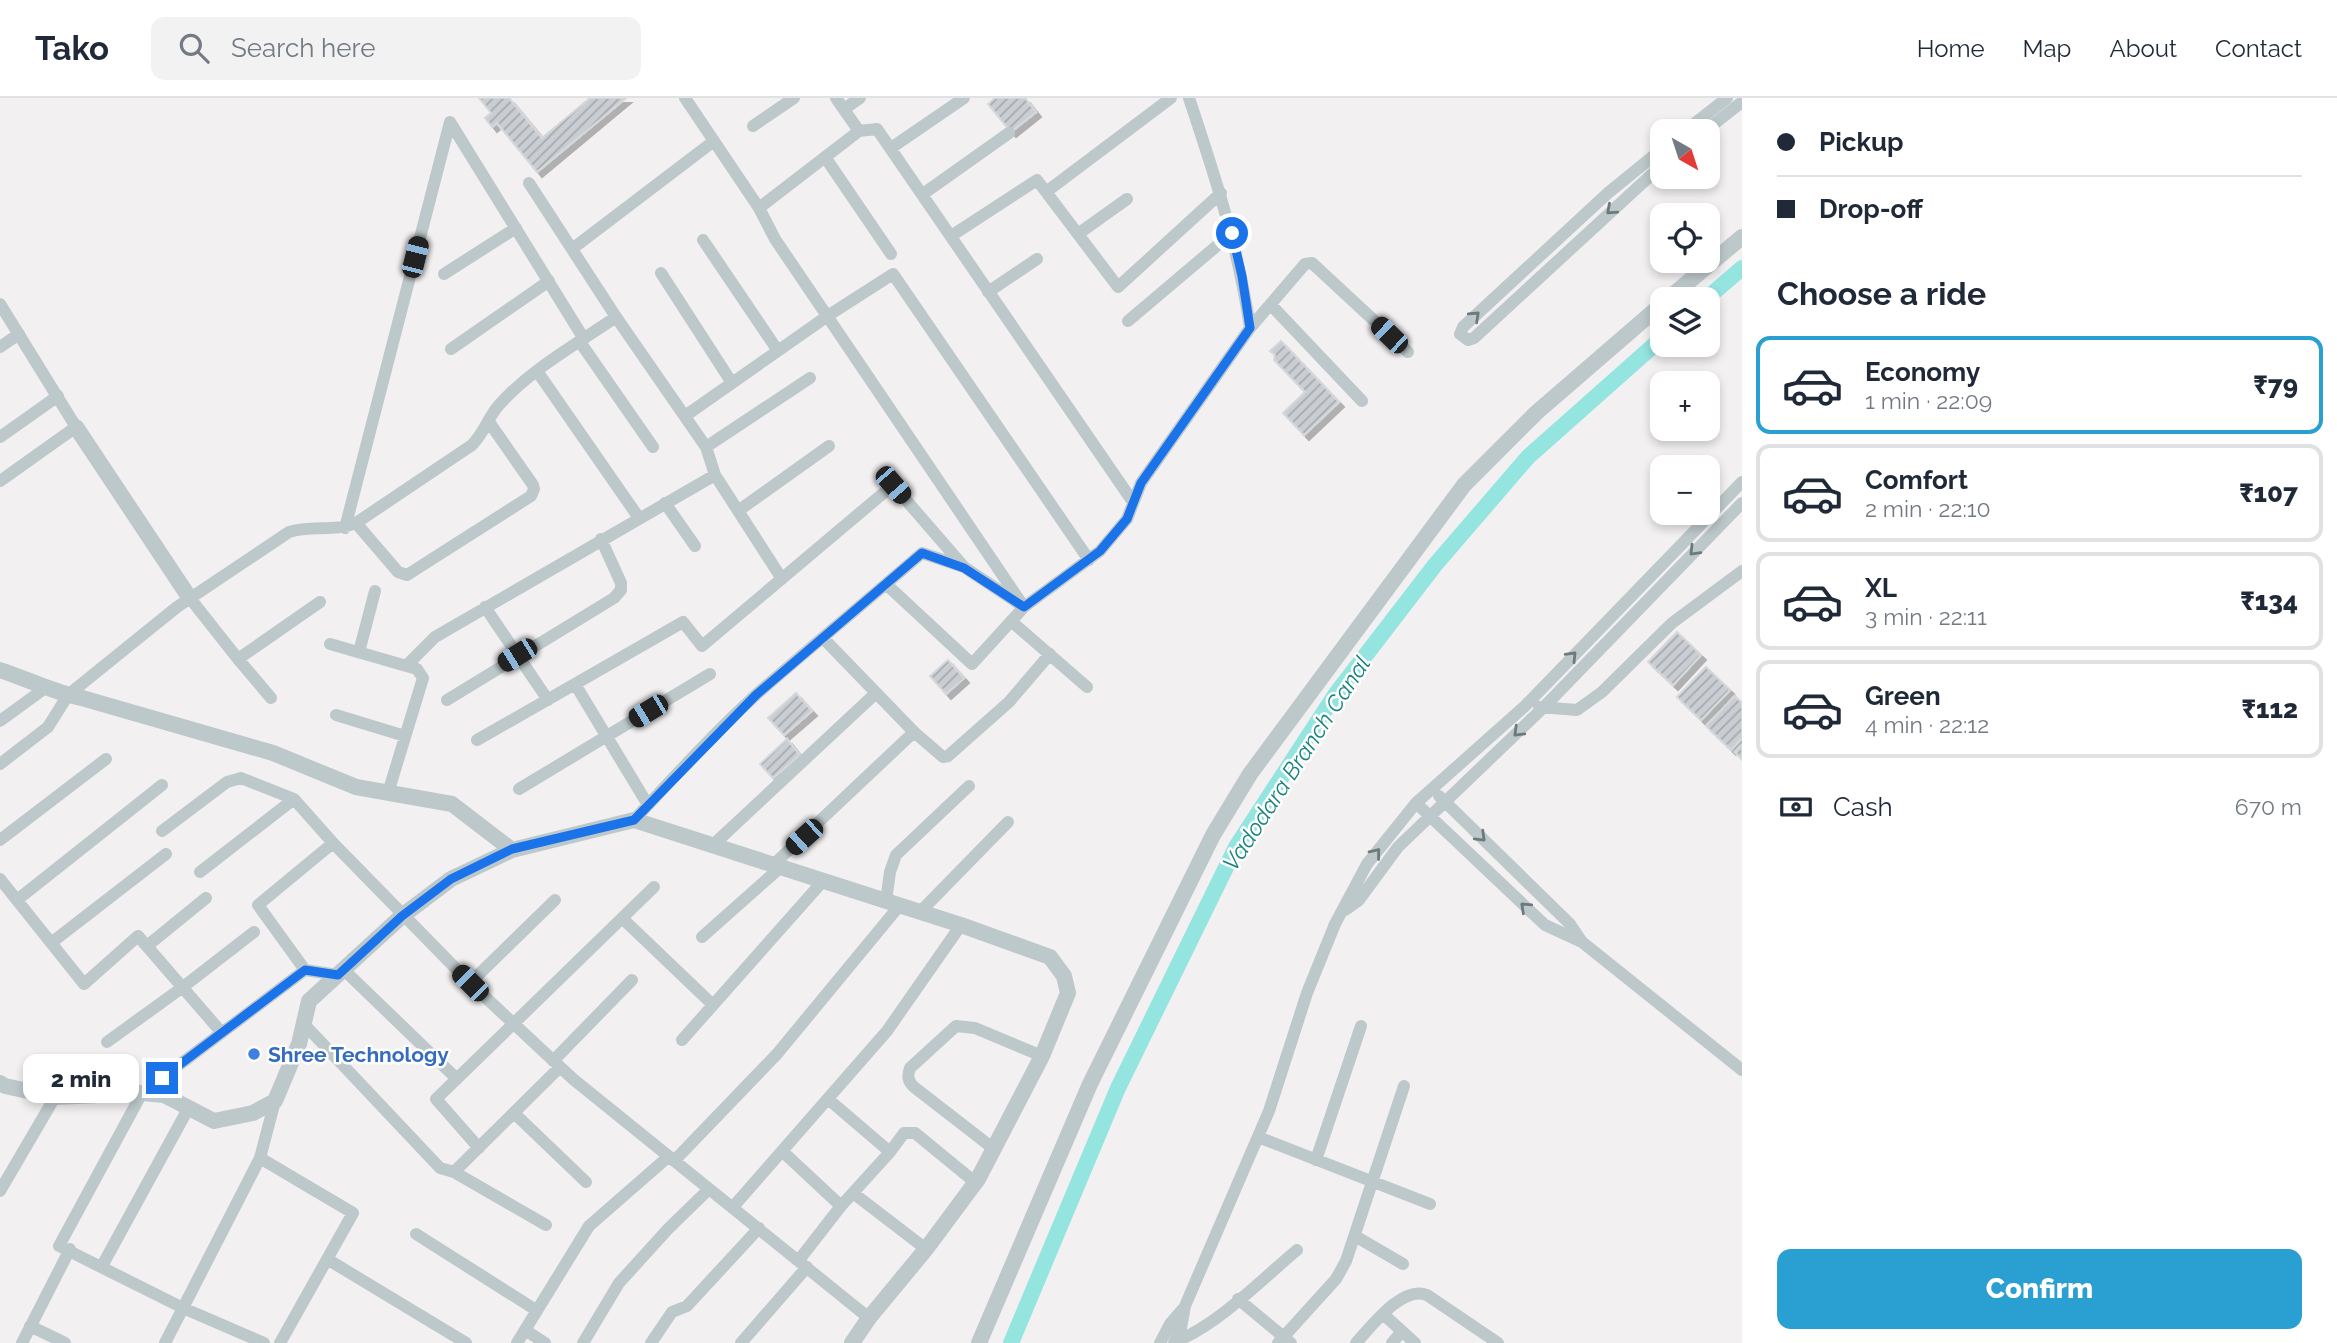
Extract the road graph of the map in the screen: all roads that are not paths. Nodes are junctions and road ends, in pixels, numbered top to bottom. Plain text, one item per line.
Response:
1 (685, 98) edge
2 (794, 98) edge
3 (860, 98) edge
4 (964, 98) edge
5 (1171, 98) edge
6 (1189, 98) edge
7 (1727, 98) edge
8 (1742, 102) edge
9 (840, 104) edge
10 (1700, 119) edge
11 (1720, 119) edge
12 (753, 126) dead end
13 (859, 131) junction
14 (1009, 133) dead end
15 (714, 141) junction
16 (891, 148) junction
17 (825, 157) junction
18 (1650, 159) edge
19 (1650, 176) edge
20 (529, 183) dead end
21 (1046, 192) junction
22 (1221, 193) junction
23 (923, 194) junction
24 (1127, 199) dead end
25 (759, 208) junction
26 (516, 228) junction
27 (1232, 233) junction
28 (1079, 234) junction
29 (951, 236) junction
30 (1742, 237) edge
31 (703, 240) dead end
32 (572, 249) junction
33 (891, 254) dead end
34 (1037, 259) dead end
35 (661, 273) dead end
36 (444, 274) dead end
37 (549, 281) junction
38 (1682, 287) edge
39 (988, 292) junction
40 (0, 304) edge
41 (1270, 305) junction
42 (1650, 314) edge
43 (829, 315) junction
44 (616, 317) junction
45 (1128, 321) dead end
46 (1250, 328) junction
47 (19, 334) junction
48 (582, 340) junction
49 (0, 347) edge
50 (451, 349) dead end
51 (778, 351) junction
52 (1408, 352) dead end
53 (537, 371) junction
54 (810, 378) dead end
55 (732, 383) junction
56 (58, 396) junction
57 (1362, 401) dead end
58 (685, 416) junction
59 (489, 422) junction
60 (76, 427) junction
61 (0, 436) edge
62 (829, 446) dead end
63 (653, 447) dead end
64 (706, 447) junction
65 (715, 475) junction
66 (0, 481) edge
67 (1742, 482) edge
68 (1133, 502) junction
69 (665, 503) junction
70 (1742, 503) edge
71 (738, 512) junction
72 (639, 518) junction
73 (351, 525) junction
74 (601, 540) junction
75 (695, 546) dead end
76 (1089, 560) junction
77 (964, 568) junction
78 (1742, 571) edge
79 (782, 579) junction
80 (886, 584) junction
81 (376, 591) dead end
82 (189, 597) junction
83 (320, 602) dead end
84 (485, 607) junction
85 (1024, 607) junction
86 (1011, 621) junction
87 (823, 638) junction
88 (330, 644) dead end
89 (359, 652) junction
90 (1050, 654) junction
91 (517, 655) junction
92 (238, 659) junction
93 (405, 666) junction
94 (0, 670) edge
95 (710, 674) dead end
96 (575, 684) junction
97 (48, 686) junction
98 (1087, 687) dead end
99 (876, 692) junction
100 (68, 695) junction
101 (271, 698) dead end
102 (447, 700) dead end
103 (548, 700) junction
104 (1525, 706) junction
105 (1544, 707) junction
106 (336, 715) dead end
107 (0, 721) edge
108 (914, 732) junction
109 (405, 736) junction
110 (606, 736) junction
111 (477, 740) dead end
112 (106, 759) dead end
113 (0, 764) edge
114 (162, 785) dead end
115 (970, 786) dead end
116 (519, 789) dead end
117 (1432, 789) junction
118 (388, 793) junction
119 (294, 799) junction
120 (1445, 802) junction
121 (1416, 803) junction
122 (648, 805) junction
123 (1428, 816) junction
124 (634, 820) junction
125 (1008, 822) dead end
126 (162, 831) dead end
127 (0, 840) edge
128 (333, 843) junction
129 (713, 845) junction
130 (512, 849) junction
131 (166, 854) dead end
132 (777, 866) junction
133 (200, 873) dead end
134 (823, 881) junction
135 (1, 883) edge
136 (653, 887) dead end
137 (206, 898) dead end
138 (17, 900) junction
139 (555, 900) dead end
140 (893, 903) junction
141 (920, 912) junction
142 (1341, 912) junction
143 (402, 916) junction
144 (622, 918) junction
145 (961, 925) junction
146 (254, 932) dead end
147 (702, 937) dead end
148 (1583, 942) junction
149 (51, 943) junction
150 (147, 946) junction
151 (305, 970) junction
152 (341, 972) junction
153 (632, 980) dead end
154 (470, 983) junction
155 (183, 988) junction
156 (713, 1005) junction
157 (512, 1023) junction
158 (304, 1024) junction
159 (1361, 1026) dead end
160 (222, 1033) junction
161 (682, 1040) dead end
162 (107, 1042) dead end
163 (1042, 1056) junction
164 (556, 1064) junction
165 (1742, 1070) edge
166 (457, 1079) junction
167 (0, 1083) edge
168 (1404, 1086) dead end
169 (142, 1093) junction
170 (55, 1097) junction
171 (828, 1099) junction
172 (275, 1101) junction
173 (188, 1109) junction
174 (514, 1113) junction
175 (1258, 1137) junction
176 (479, 1147) junction
177 (994, 1149) junction
178 (782, 1151) junction
179 (890, 1152) junction
180 (260, 1157) junction
181 (671, 1159) junction
182 (1316, 1160) junction
183 (454, 1172) junction
184 (1371, 1181) junction
185 (586, 1182) dead end
186 (976, 1183) junction
187 (709, 1189) junction
188 (0, 1191) edge
189 (853, 1193) junction
190 (1430, 1204) dead end
191 (841, 1206) junction
192 (733, 1207) junction
193 (546, 1225) dead end
194 (759, 1228) junction
195 (416, 1234) dead end
196 (1355, 1236) junction
197 (70, 1249) junction
198 (926, 1249) junction
199 (1297, 1250) dead end
200 (327, 1259) junction
201 (803, 1263) junction
202 (1404, 1264) dead end
203 (102, 1266) junction
204 (1238, 1299) junction
205 (1185, 1306) junction
206 (183, 1308) junction
207 (536, 1310) junction
208 (1383, 1314) junction
209 (869, 1318) junction
210 (30, 1326) junction
211 (525, 1330) junction
212 (1402, 1331) junction
213 (1284, 1341) edge
214 (1175, 1342) edge
215 (22, 1343) edge
216 (65, 1343) edge
217 (165, 1343) edge
218 (264, 1343) edge
219 (281, 1343) edge
220 (466, 1343) edge
221 (517, 1343) edge
222 (545, 1343) edge
223 (583, 1343) edge
224 (651, 1343) edge
225 (741, 1343) edge
226 (852, 1343) edge
227 (979, 1343) edge
228 (1160, 1343) edge
229 (1356, 1343) edge
230 (1392, 1343) edge
231 (1415, 1343) edge
232 (1498, 1343) edge

1 - 15 street
2 - 12 street
3 - 9 street
4 - 16 street
5 - 21 street
6 - 22 street
7 - 10 street
8 - 11 street
9 - 13 street
13 - 16 street
13 - 17 street
14 - 23 street
15 - 25 street
15 - 32 street
16 - 23 street
17 - 25 street
17 - 33 street
19 -> 18 street
20 - 32 street
21 - 28 street
21 - 29 street
22 - 27 street
22 - 28 street
23 - 29 street
24 - 28 street
25 - 43 street
26 - 36 street
26 - 37 street
26 - 73 street
27 - 45 street
27 - 46 street
29 - 39 street
30 - 38 street
31 - 51 street
32 - 44 street
34 - 39 street
35 - 55 street
37 - 48 street
37 - 50 street
39 - 68 street
40 - 47 street
41 - 46 street
41 - 52 street
41 - 57 street
42 - 227 street
43 - 51 street
43 - 76 street
43 - 85 street
44 - 48 street
44 - 58 street
46 - 68 street
47 - 49 street
47 - 56 street
48 - 53 street
48 - 63 street
51 - 55 street
53 - 59 street
53 - 72 street
54 - 64 street
55 - 58 street
56 - 60 street
56 - 61 street
58 - 64 street
59 - 73 street
59 - 73 street
60 - 66 street
60 - 82 street
62 - 71 street
64 - 65 street
65 - 69 street
65 - 71 street
104 -> 67 street
68 - 76 street
69 - 72 street
69 - 75 street
70 -> 105 street
71 - 79 street
72 - 74 street
73 - 82 street
74 - 84 street
74 - 91 street
76 - 85 street
77 - 79 street
77 - 80 street
77 - 85 street
78 - 105 street
79 - 96 street
80 - 86 street
80 - 87 street
81 - 89 street
82 - 92 street
82 - 100 street
83 - 92 street
84 - 91 street
84 - 93 street
85 - 86 street
86 - 90 street
87 - 99 street
87 - 122 street
88 - 89 street
89 - 93 street
90 - 98 street
90 - 108 street
91 - 102 street
91 - 103 street
92 - 101 street
93 - 109 street
94 - 97 street
95 - 110 street
96 - 103 street
96 - 110 street
97 - 100 street
97 - 107 street
99 - 108 street
99 - 129 street
100 - 113 street
100 - 118 street
103 - 111 street
104 - 105 street
104 - 117 street
105 -> 120 street
106 - 109 street
108 - 132 street
109 - 118 street
110 - 116 street
110 - 122 street
112 - 127 street
114 - 138 street
115 - 140 street
117 - 120 street
117 - 121 street
118 - 130 street
119 - 126 street
119 - 128 street
119 - 133 street
120 - 123 street
120 -> 148 street
121 - 123 street
142 -> 121 street
122 - 124 street
123 - 142 street
148 -> 123 street
124 - 129 street
124 - 130 street
125 - 141 street
128 - 143 street
128 - 151 street
129 - 132 street
130 - 143 street
131 - 149 street
132 - 134 street
132 - 147 street
134 - 140 street
134 - 156 street
135 - 138 street
136 - 144 street
137 - 150 street
138 - 149 street
139 - 154 street
140 - 141 street
140 - 181 street
141 - 145 street
142 - 175 street
143 - 152 street
143 - 154 street
144 - 156 street
144 - 157 street
145 - 163 street
145 - 171 street
146 - 155 street
148 - 165 street
149 - 150 street
150 - 155 street
151 - 152 street
151 - 160 street
152 - 158 street
152 - 166 street
153 - 164 street
154 - 157 street
155 - 160 street
155 - 162 street
156 - 161 street
157 - 164 street
157 - 166 street
158 - 172 street
158 - 183 street
159 - 182 street
160 - 169 street
163 - 177 street
163 - 177 street
164 - 174 street
164 - 181 street
166 - 176 street
167 - 170 street
168 - 184 street
169 - 170 street
169 - 173 street
169 - 197 street
170 - 188 street
171 - 178 street
171 - 179 street
172 - 173 street
172 - 180 street
173 - 203 street
174 - 176 street
174 - 185 street
175 - 182 street
175 - 205 street
176 - 183 street
177 - 186 street
178 - 191 street
178 - 192 street
179 - 186 street
179 - 189 street
180 - 200 street
180 - 206 street
181 - 187 street
181 - 207 street
182 - 184 street
183 - 193 street
184 - 190 street
184 - 196 street
186 - 198 street
187 - 192 street
187 - 223 street
189 - 191 street
189 - 198 street
191 - 201 street
192 - 194 street
194 - 201 street
194 - 224 street
195 - 207 street
196 - 202 street
196 - 213 street
197 - 203 street
197 - 210 street
198 - 209 street
199 - 204 street
200 - 219 street
200 - 220 street
201 - 209 street
201 - 225 street
203 - 206 street
204 - 213 street
204 - 214 street
205 - 214 street
205 - 228 street
206 - 217 street
206 - 218 street
207 - 211 street
208 - 212 street
208 - 229 street
208 - 232 street
209 - 226 street
210 - 215 street
210 - 216 street
211 - 221 street
211 - 222 street
212 - 230 street
212 - 231 street

